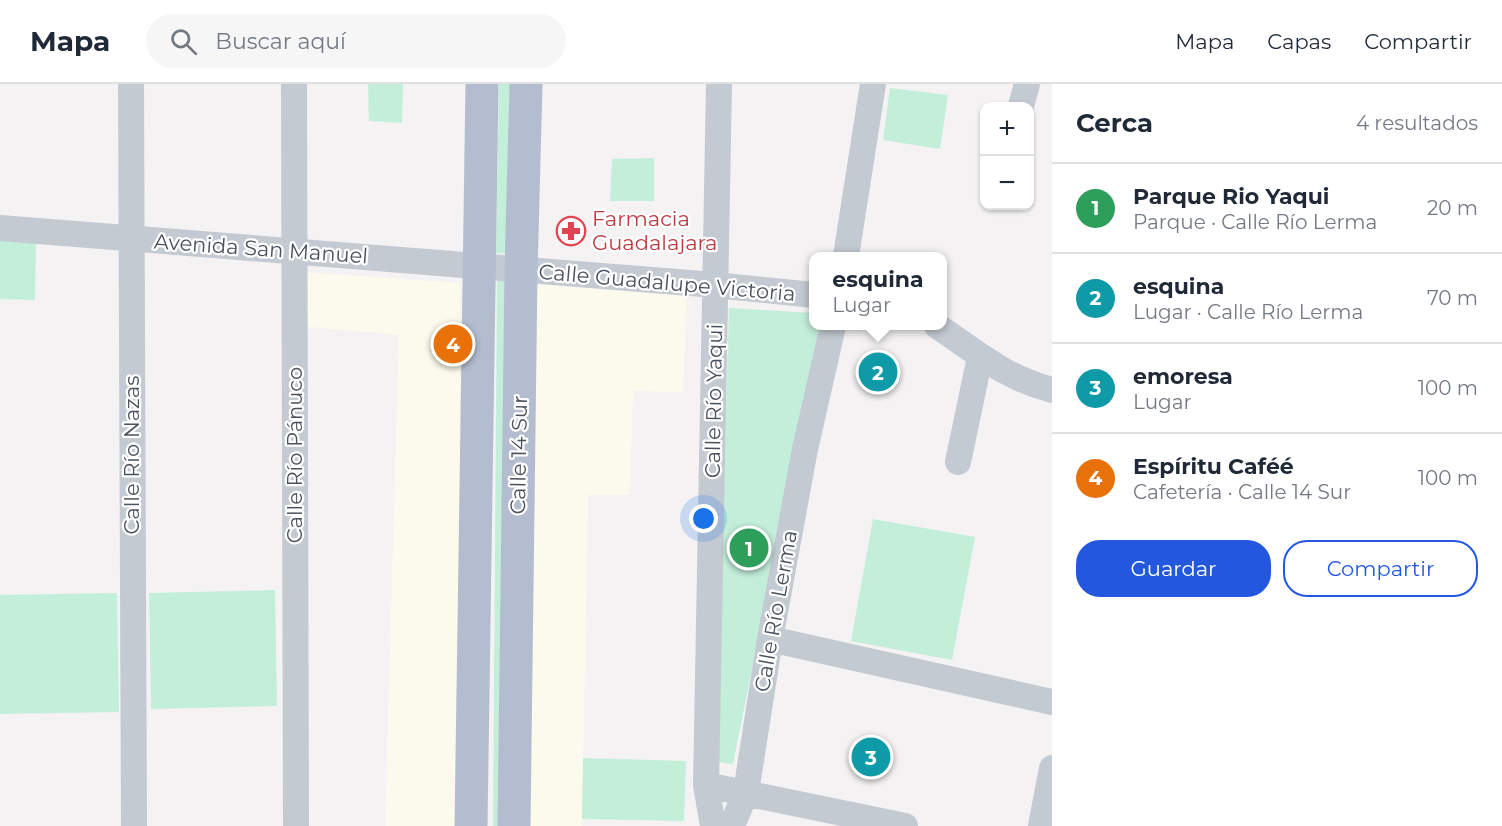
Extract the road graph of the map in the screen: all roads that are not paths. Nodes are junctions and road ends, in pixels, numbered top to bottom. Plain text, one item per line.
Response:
1 (131, 84) edge
2 (294, 84) edge
3 (482, 84) edge
4 (526, 84) edge
5 (719, 84) edge
6 (873, 84) edge
7 (1027, 84) edge
8 (1022, 102) edge
9 (0, 228) edge
10 (131, 239) junction
11 (294, 251) junction
12 (847, 252) edge
13 (480, 267) junction
14 (521, 271) junction
15 (715, 285) junction
16 (809, 295) edge
17 (832, 330) edge
18 (943, 330) edge
19 (980, 357) junction
20 (1052, 390) edge
21 (958, 462) dead end
22 (770, 639) junction
23 (1052, 702) edge
24 (1052, 768) edge
25 (706, 785) junction
26 (746, 792) junction
27 (134, 826) edge
28 (296, 826) edge
29 (471, 826) edge
30 (514, 826) edge
31 (713, 826) edge
32 (732, 826) edge
33 (905, 826) edge
34 (1041, 826) edge

1 - 10 street, Calle Río Nazas
2 - 11 street, Calle Río Pánuco
3 - 13 main road, Calle 14 Sur
4 - 14 main road, Calle 14 Sur
5 - 15 street, Calle Río Yaqui
6 - 12 street
7 - 8 street
9 - 10 street, Avenida San Manuel
10 - 11 street, Avenida San Manuel
10 - 27 street, Calle Río Nazas
11 - 13 street, Avenida San Manuel
11 - 28 street, Calle Río Pánuco
13 - 14 street, Avenida San Manuel
13 - 29 main road, Calle 14 Sur
14 - 15 street, Calle Guadalupe Victoria
14 - 30 main road, Calle 14 Sur
15 - 16 street, Calle Guadalupe Victoria
15 - 25 street, Calle Río Yaqui
17 - 22 street, Calle Río Lerma
18 - 19 street
19 - 20 street
19 - 21 street
22 - 23 street
22 - 26 street, Calle Río Lerma
24 - 34 street
25 - 26 street
25 - 31 street, Calle Río Yaqui
26 - 32 street, Calle Río Lerma
26 - 33 street

